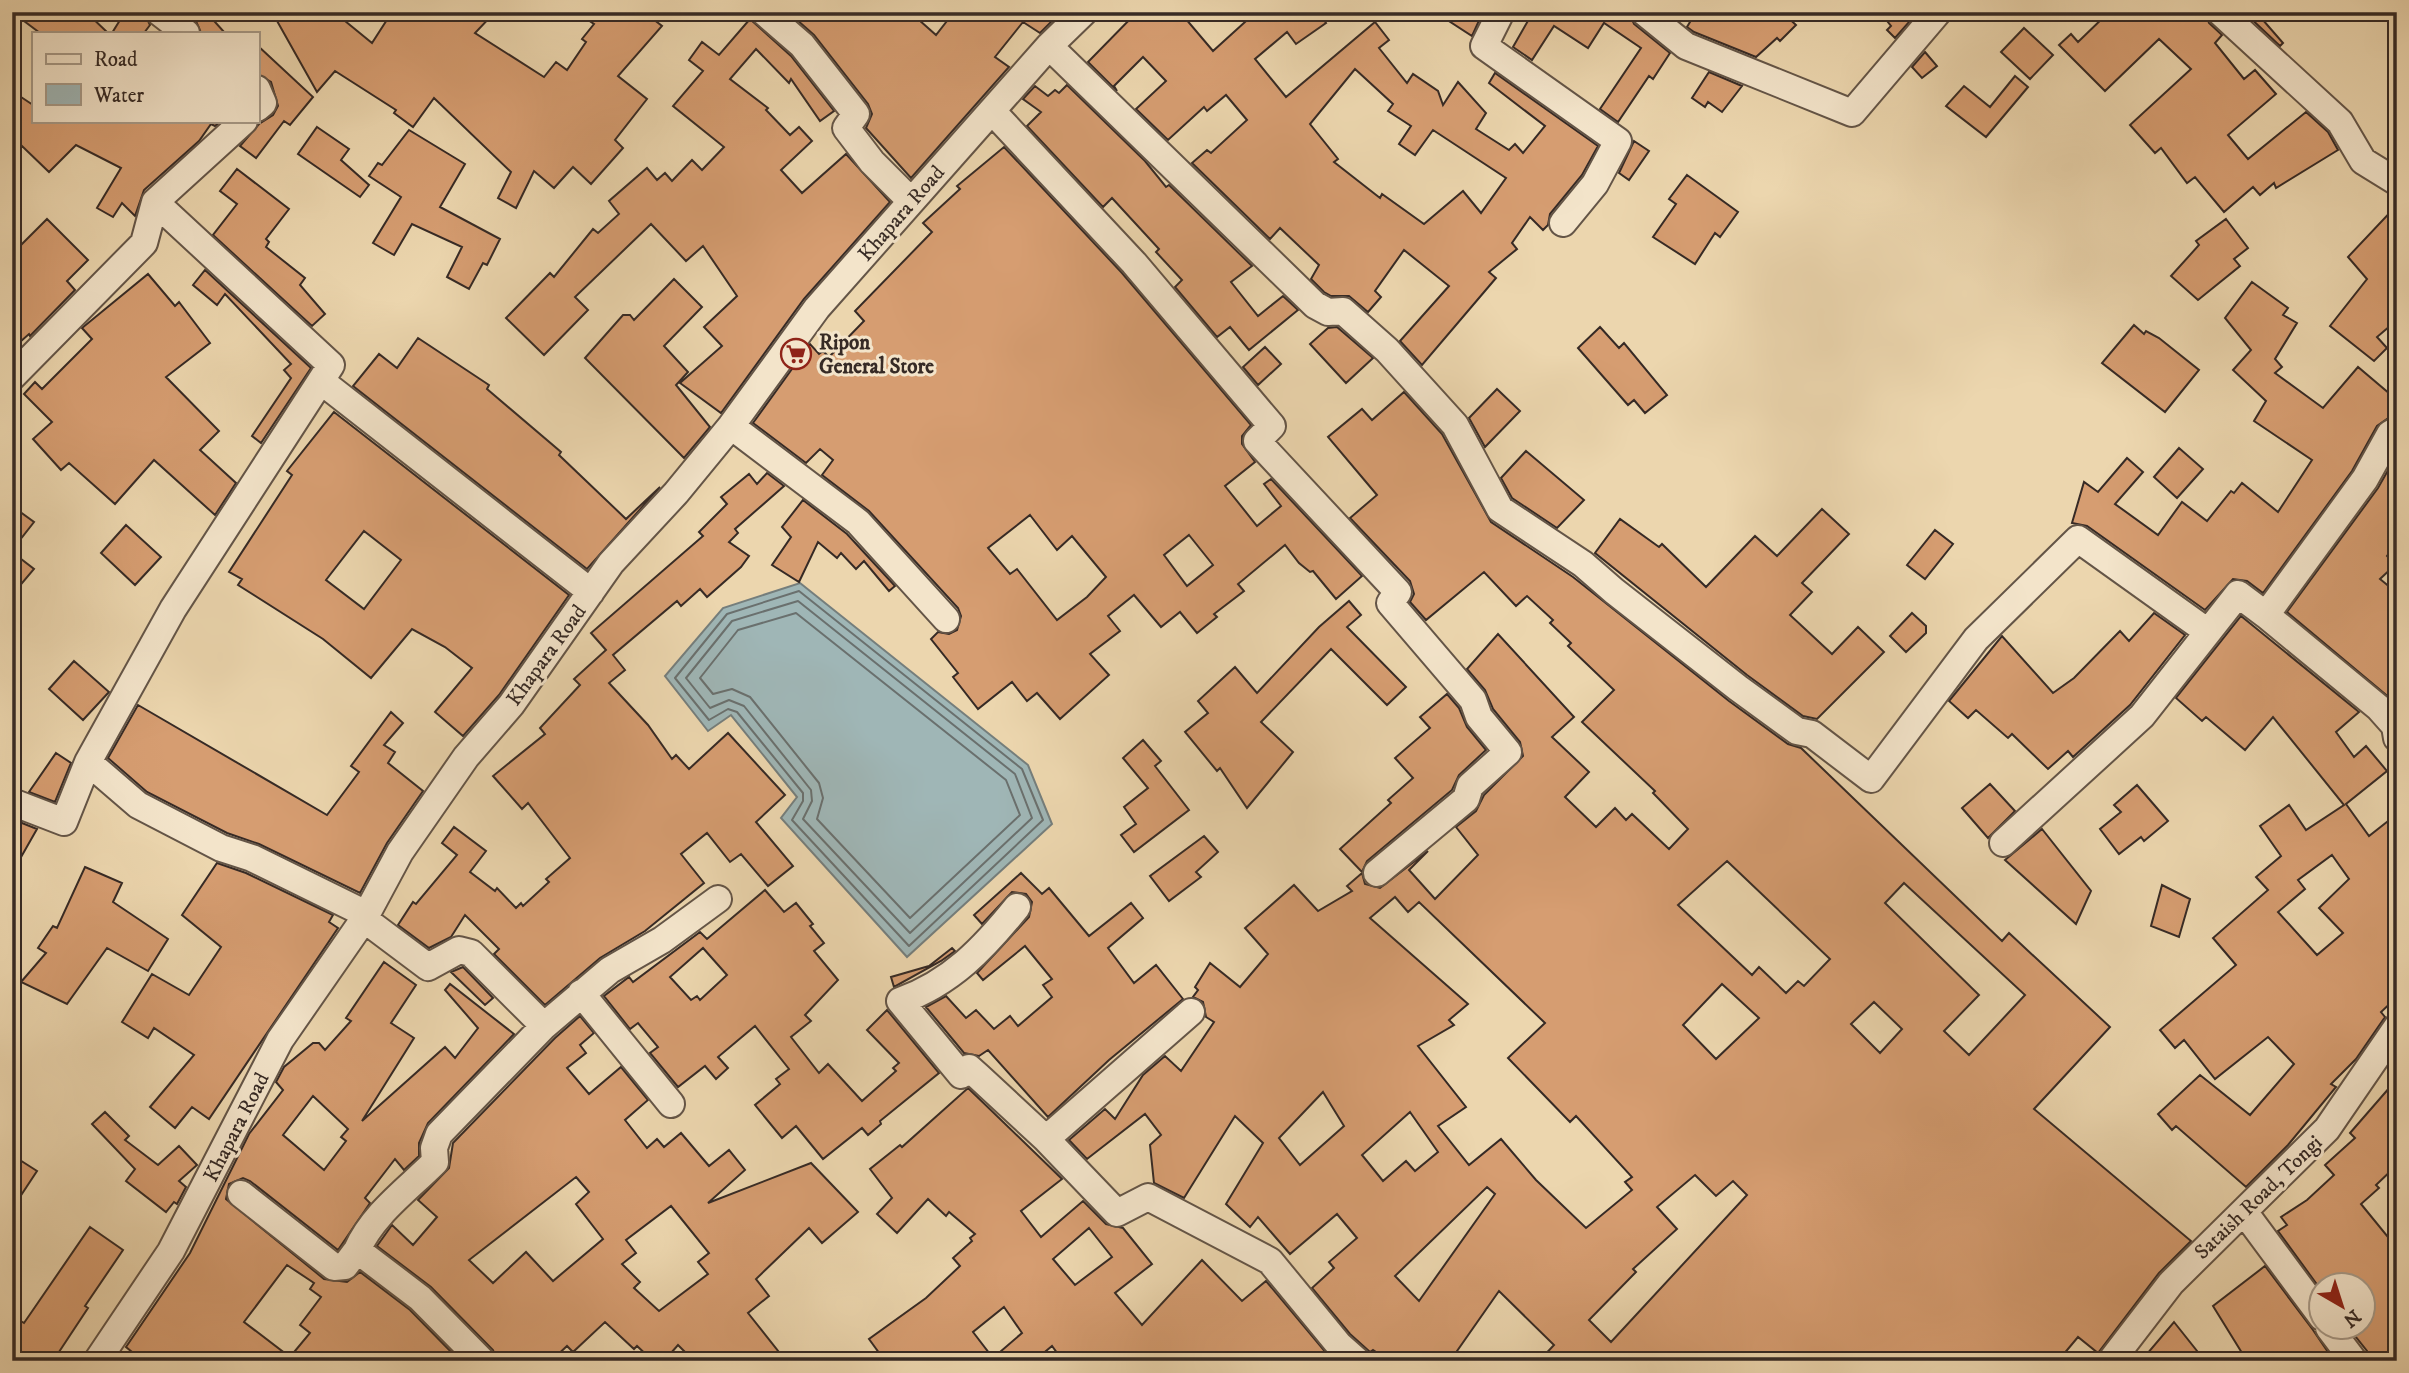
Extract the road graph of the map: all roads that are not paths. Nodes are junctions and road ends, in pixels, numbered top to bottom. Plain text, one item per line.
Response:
1 (159, 12) edge
2 (764, 12) edge
3 (1084, 12) edge
4 (1501, 12) edge
5 (1644, 12) edge
6 (1938, 12) edge
7 (2220, 12) edge
8 (185, 32) edge
9 (1049, 46) junction
10 (992, 111) junction
11 (243, 122) edge
12 (2397, 181) edge
13 (911, 201) junction
14 (155, 202) junction
15 (1563, 223) dead end
16 (12, 377) edge
17 (321, 381) junction
18 (731, 426) junction
19 (2397, 430) edge
20 (591, 592) junction
21 (2266, 615) junction
22 (946, 619) dead end
23 (2208, 632) junction
24 (2397, 738) edge
25 (88, 762) junction
26 (12, 802) edge
27 (2003, 843) dead end
28 (1377, 873) dead end
29 (718, 899) dead end
30 (1017, 907) dead end
31 (365, 917) junction
32 (581, 993) junction
33 (1191, 1012) dead end
34 (544, 1026) junction
35 (2397, 1027) edge
36 (671, 1104) dead end
37 (1046, 1139) junction
38 (241, 1194) dead end
39 (2245, 1213) junction
40 (357, 1250) junction
41 (2308, 1298) edge
42 (2340, 1342) edge
43 (97, 1361) edge
44 (482, 1361) edge
45 (1357, 1361) edge
46 (2111, 1361) edge
47 (2354, 1361) edge

1 - 8 street
2 - 13 street
3 - 9 street, Khapara Road
4 - 15 street
5 - 6 street
7 - 12 street
9 - 10 street, Khapara Road
9 - 23 street
10 - 13 street, Khapara Road
10 - 28 street
11 - 14 street
13 - 18 street, Khapara Road
14 - 16 street
14 - 17 street
17 - 20 street
17 - 25 street
18 - 20 street, Khapara Road
18 - 22 street
19 - 21 street
20 - 31 street, Khapara Road
21 - 23 street
21 - 24 street
23 - 27 street
25 - 26 street
25 - 31 street
29 - 32 street
30 - 37 street
31 - 34 street
31 - 43 street, Khapara Road
32 - 34 street
32 - 36 street
33 - 37 street
34 - 40 street
35 - 39 street, Sataish Road, Tongi
37 - 45 street
38 - 40 street
39 - 41 street
39 - 46 street, Sataish Road, Tongi
40 - 44 street
42 - 47 street

